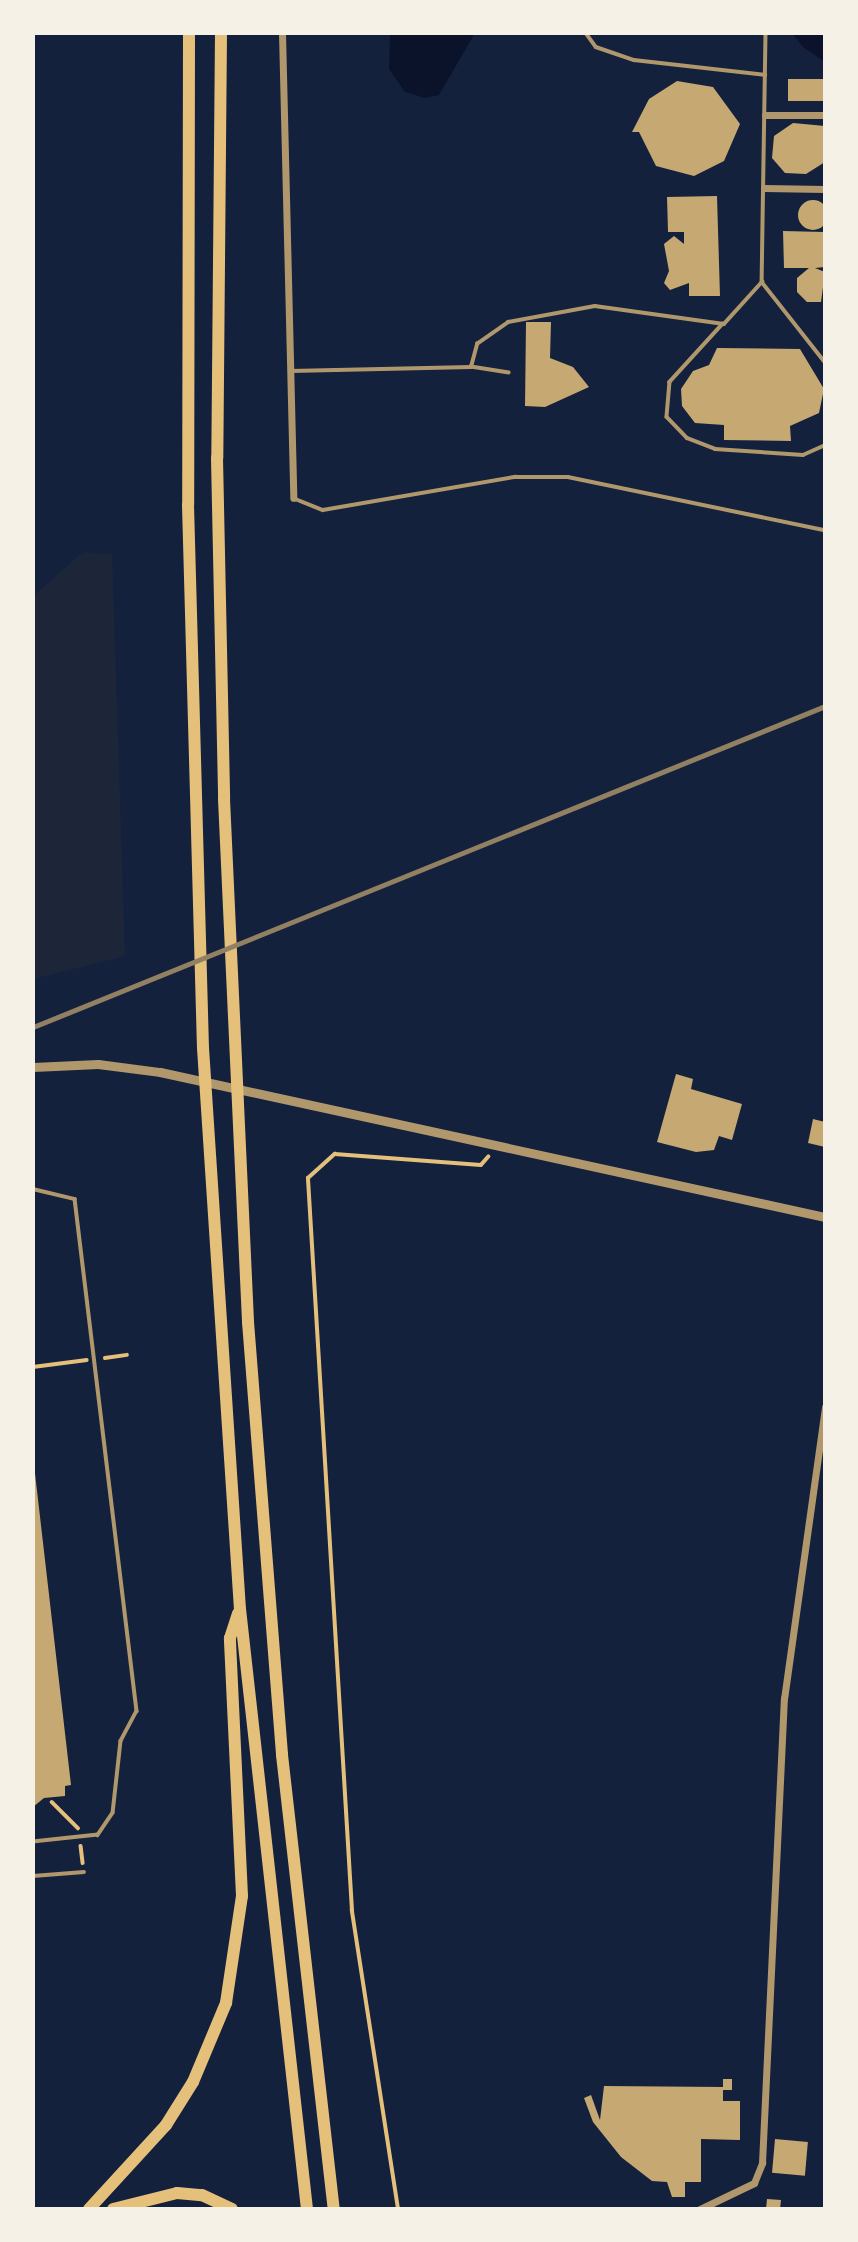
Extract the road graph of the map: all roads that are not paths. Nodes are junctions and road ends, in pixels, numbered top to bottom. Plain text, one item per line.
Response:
1 (190, 33) edge
2 (220, 33) edge
3 (282, 33) edge
4 (586, 33) edge
5 (766, 33) edge
6 (765, 75) junction
7 (765, 115) junction
8 (825, 115) edge
9 (764, 188) junction
10 (825, 189) edge
11 (762, 282) junction
12 (724, 324) junction
13 (825, 362) edge
14 (471, 367) junction
15 (287, 371) junction
16 (509, 373) dead end
17 (825, 445) edge
18 (293, 498) joint
19 (825, 530) edge
20 (33, 1066) edge
21 (33, 1189) edge
22 (825, 1217) edge
23 (825, 1408) edge
24 (240, 1609) junction
25 (33, 1842) edge
26 (84, 1872) dead end
27 (33, 1876) edge
28 (89, 2209) edge
29 (113, 2209) edge
30 (232, 2209) edge
31 (307, 2209) edge
32 (334, 2209) edge
33 (700, 2209) edge

1 - 24 highway
2 - 32 highway
3 - 15 street
4 - 6 lane
5 - 6 lane
6 - 7 lane
7 - 8 street
7 - 9 lane
9 - 10 street
9 - 11 lane
11 - 12 lane
11 - 13 lane
12 - 14 lane
12 - 17 lane
14 - 15 lane
14 - 16 lane
15 - 18 street
18 - 19 lane
20 - 22 street
21 - 25 lane
23 - 33 street
24 - 28 highway
24 - 31 highway
26 - 27 lane
29 - 30 highway

